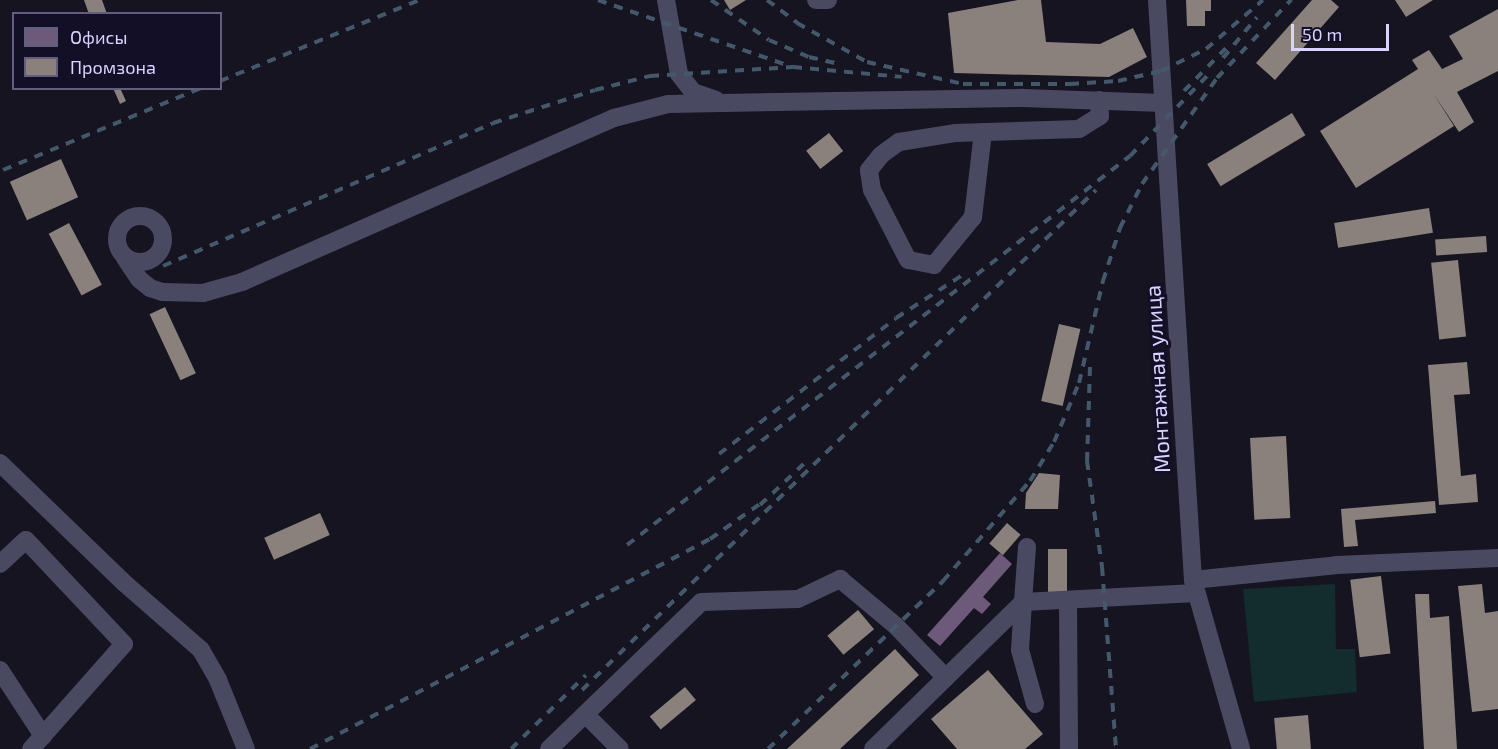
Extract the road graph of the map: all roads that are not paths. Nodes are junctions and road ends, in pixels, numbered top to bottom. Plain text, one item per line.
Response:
1 (666, 0) edge
2 (816, 0) edge
3 (828, 0) edge
4 (1157, 0) edge
5 (1099, 100) junction
6 (723, 103) junction
7 (1163, 103) junction
8 (983, 132) junction
9 (125, 258) dead end
10 (0, 464) edge
11 (1027, 548) dead end
12 (1498, 558) edge
13 (0, 564) edge
14 (1194, 586) junction
15 (1068, 601) junction
16 (1023, 602) junction
17 (0, 670) edge
18 (946, 678) junction
19 (1035, 704) dead end
20 (585, 714) junction
21 (37, 742) edge
22 (246, 749) edge
23 (549, 749) edge
24 (620, 749) edge
25 (873, 749) edge
26 (1069, 749) edge
27 (1241, 749) edge

1 - 6 street
2 - 3 street
4 - 7 street, Монтажная улица
5 - 6 street
5 - 7 street
5 - 8 street
6 - 9 street
7 - 14 street, Монтажная улица
8 - 8 street
10 - 22 street
11 - 16 street
12 - 14 street
13 - 21 street
14 - 15 street
14 - 27 street, Монтажная улица
15 - 16 street
15 - 26 street
16 - 18 street
16 - 19 street
17 - 21 street
18 - 20 street
18 - 25 street
20 - 23 street
20 - 24 street

